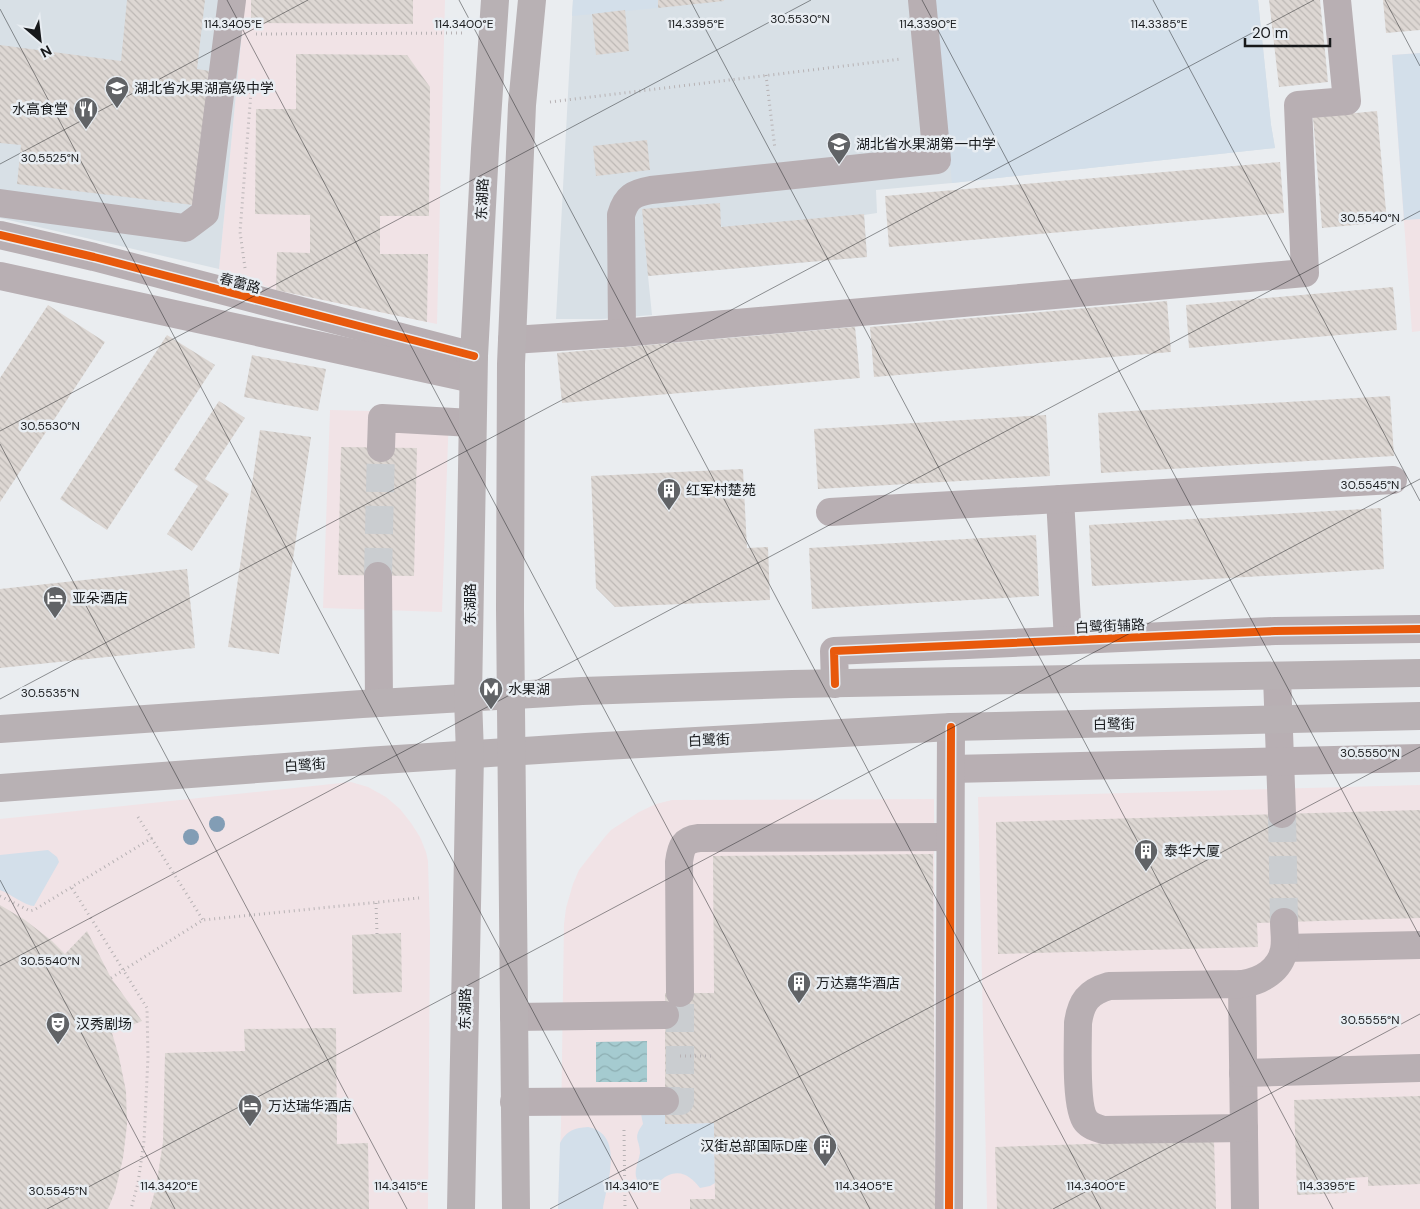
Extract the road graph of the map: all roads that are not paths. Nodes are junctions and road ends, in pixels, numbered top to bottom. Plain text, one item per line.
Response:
1 (232, 0) edge
2 (495, 0) edge
3 (532, 0) edge
4 (922, 0) edge
5 (1337, 0) edge
6 (0, 203) edge
7 (102, 217) junction
8 (0, 235) edge
9 (94, 257) junction
10 (0, 276) edge
11 (622, 332) junction
12 (512, 340) junction
13 (474, 368) junction
14 (472, 423) junction
15 (381, 448) tunnel mouth
16 (1393, 480) dead end
17 (1060, 499) junction
18 (830, 512) dead end
19 (378, 576) tunnel mouth
20 (1420, 629) edge
21 (1068, 640) junction
22 (1420, 673) edge
23 (1277, 676) junction
24 (835, 684) junction
25 (511, 695) junction
26 (468, 698) junction
27 (380, 703) junction
28 (1420, 716) edge
29 (1278, 720) junction
30 (951, 728) junction
31 (0, 729) edge
32 (512, 751) junction
33 (470, 754) junction
34 (1420, 758) edge
35 (1280, 762) junction
36 (951, 769) junction
37 (0, 788) edge
38 (1282, 814) tunnel mouth
39 (950, 837) junction
40 (1420, 945) edge
41 (1242, 984) junction
42 (680, 993) tunnel mouth
43 (665, 1015) dead end
44 (514, 1017) junction
45 (1420, 1068) edge
46 (1243, 1073) junction
47 (665, 1101) tunnel mouth
48 (514, 1102) junction
49 (1244, 1128) junction
50 (461, 1209) edge
51 (516, 1209) edge
52 (949, 1209) edge
53 (1245, 1209) edge

1 - 7 street
2 - 13 main road, 东湖路
3 - 12 main road
4 - 11 street
5 - 11 street
6 - 7 street
7 - 9 street
8 - 9 street, 春蕾路
9 - 13 street, 春蕾路
10 - 13 street
11 - 12 street
12 - 25 main road
13 - 14 main road, 东湖路
14 - 15 street
14 - 26 main road, 东湖路
16 - 17 street
17 - 18 street
17 - 21 street
19 - 27 street
20 - 21 street, 白鹭街辅路
21 - 24 street, 白鹭街辅路
22 - 23 main road
23 - 24 main road
23 - 29 street
24 - 25 main road
25 - 26 main road
25 - 32 main road
26 - 27 main road
26 - 33 main road, 东湖路
27 - 31 main road
28 - 29 main road, 白鹭街
29 - 30 main road, 白鹭街
29 - 35 street
30 - 32 main road, 白鹭街
30 - 36 street
32 - 33 main road, 白鹭街
32 - 44 main road
33 - 37 main road, 白鹭街
33 - 50 main road, 东湖路
34 - 35 street
35 - 36 street
35 - 38 street
36 - 39 street
39 - 42 street
39 - 52 street
40 - 41 street
41 - 46 street
41 - 49 street
43 - 44 street
44 - 48 main road
45 - 46 street
46 - 49 street
47 - 48 street
48 - 51 main road
49 - 53 street

